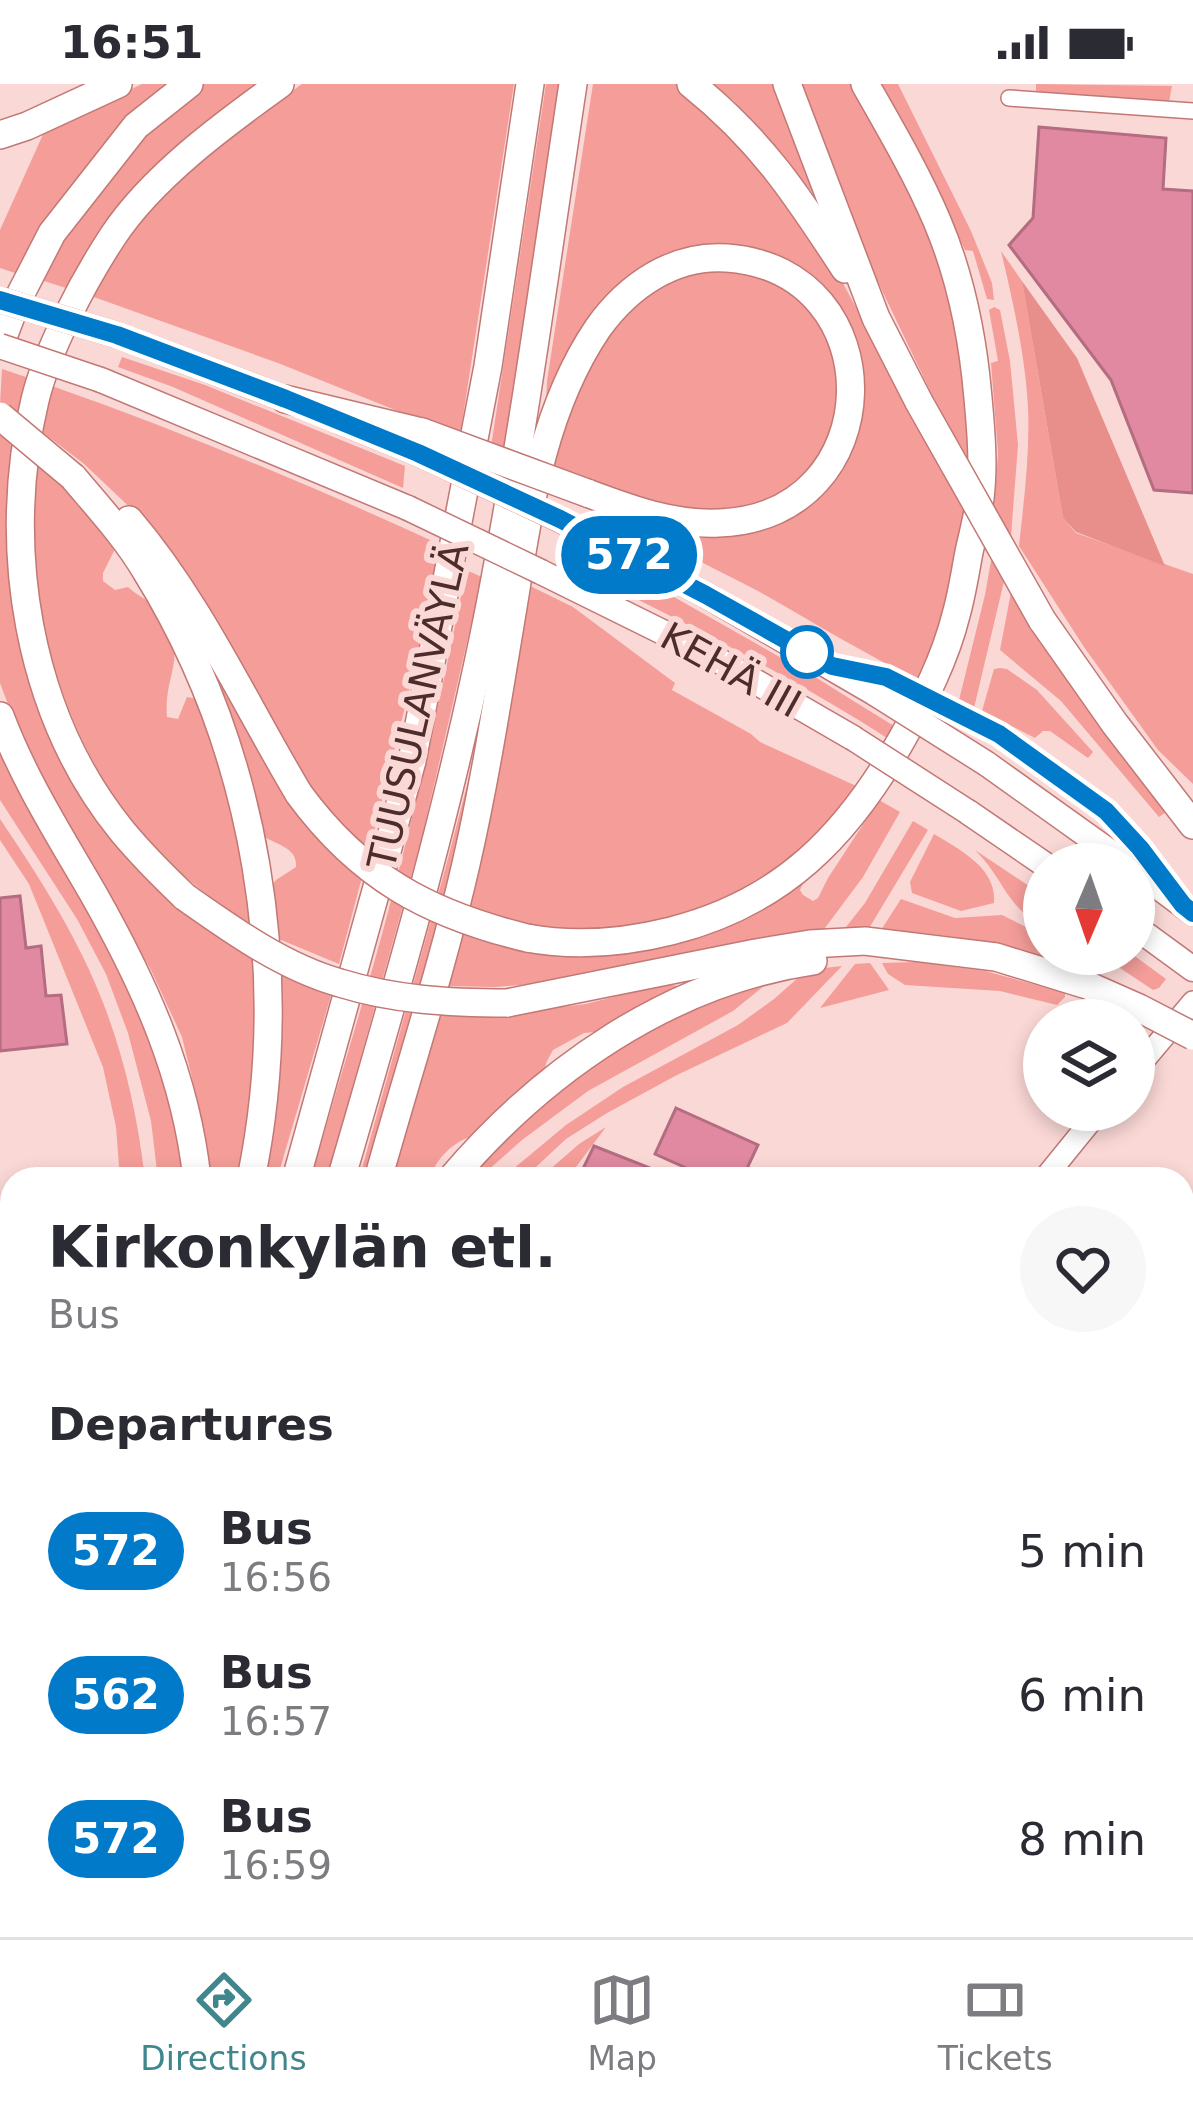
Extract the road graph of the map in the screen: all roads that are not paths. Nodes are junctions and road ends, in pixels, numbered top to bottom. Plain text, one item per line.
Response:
1 (118, 84) edge
2 (189, 84) edge
3 (280, 84) edge
4 (530, 84) edge
5 (573, 84) edge
6 (691, 84) edge
7 (787, 84) edge
8 (865, 84) edge
9 (1009, 98) dead end
10 (1193, 111) edge
11 (0, 135) edge
12 (0, 300) edge
13 (877, 317) junction
14 (0, 346) edge
15 (286, 399) joint
16 (0, 416) edge
17 (420, 443) junction
18 (74, 477) junction
19 (537, 478) edge
20 (537, 478) edge
21 (537, 478) edge
22 (537, 478) edge
23 (0, 716) edge
24 (1191, 822) edge
25 (1097, 843) edge
26 (1023, 850) edge
27 (1155, 885) edge
28 (1188, 909) edge
29 (1155, 940) edge
30 (930, 948) junction
31 (1193, 969) edge
32 (1193, 1002) edge
33 (1193, 1036) edge
34 (1155, 1047) edge
35 (1083, 1131) edge
36 (196, 1167) edge
37 (252, 1167) edge
38 (299, 1167) edge
39 (345, 1167) edge
40 (381, 1167) edge
41 (462, 1167) edge
42 (1054, 1167) edge

1 - 11 highway
2 - 14 highway
3 - 30 highway, bridge
4 - 38 highway, TUUSULANVÄYLÄ
5 - 39 highway, TUUSULANVÄYLÄ
6 - 13 highway
7 - 13 highway
8 - 18 highway, bridge
9 - 10 street
12 - 15 highway, bridge
13 - 24 highway, bridge
14 - 26 highway, KEHÄ III, bridge
15 - 17 highway
16 - 18 highway, bridge
17 - 19 highway, bridge
17 - 25 highway, KEHÄ III, bridge
18 - 37 highway
20 - 21 highway, bridge
22 - 40 highway, bridge
23 - 36 highway
27 - 28 highway
29 - 31 highway
30 - 33 highway, bridge
30 - 41 highway
32 - 34 main road
35 - 42 main road

